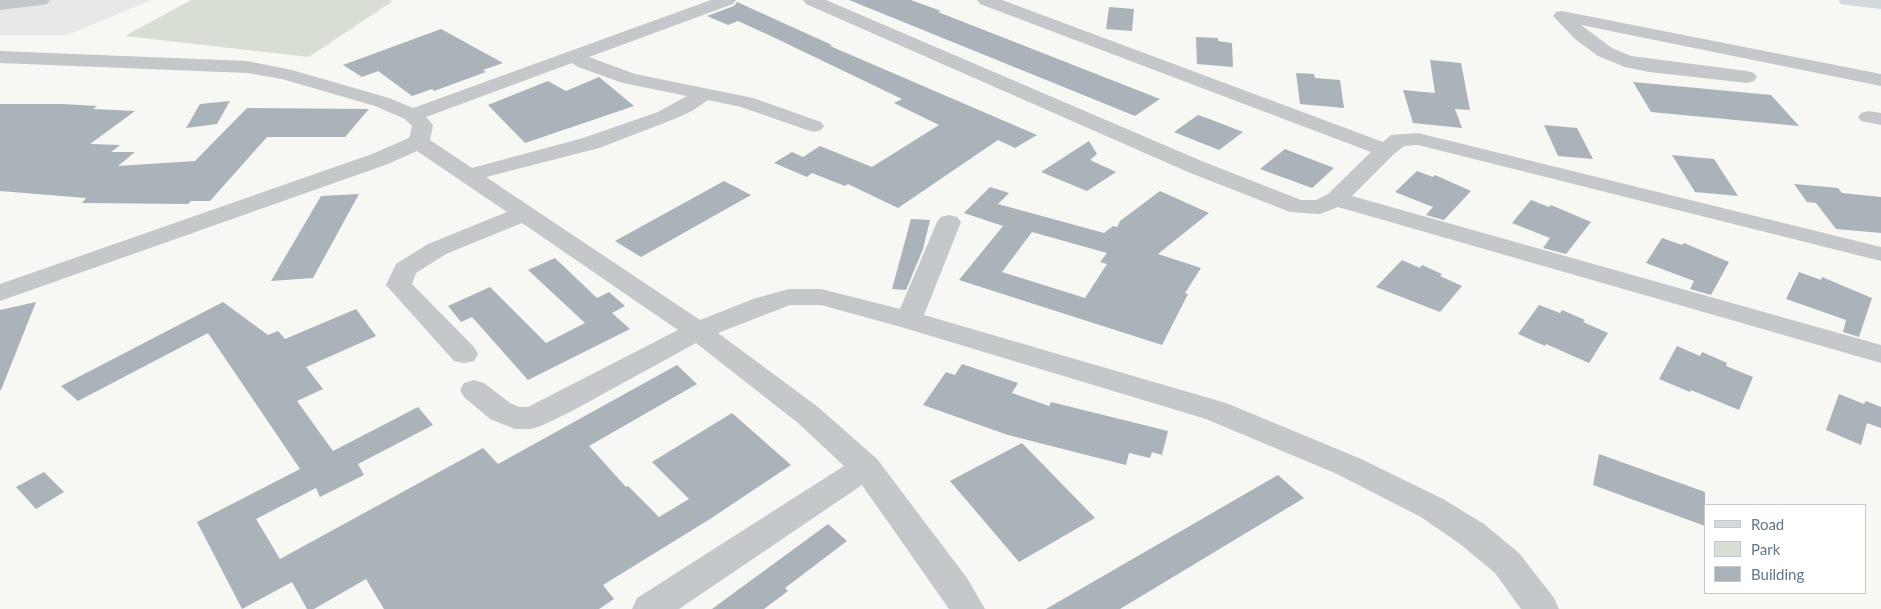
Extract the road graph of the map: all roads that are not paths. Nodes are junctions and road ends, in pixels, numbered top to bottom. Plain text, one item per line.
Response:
1 (41, 0) edge
2 (727, 0) edge
3 (812, 0) edge
4 (986, 0) edge
5 (1847, 0) edge
6 (1881, 4) edge
7 (0, 5) edge
8 (575, 56) junction
9 (0, 57) edge
10 (1747, 77) dead end
11 (1881, 80) edge
12 (704, 94) junction
13 (412, 116) junction
14 (814, 126) dead end
15 (419, 142) junction
16 (1386, 150) junction
17 (469, 175) junction
18 (1336, 199) junction
19 (526, 213) junction
20 (949, 222) dead end
21 (1881, 254) edge
22 (0, 293) edge
23 (909, 320) junction
24 (698, 331) junction
25 (464, 354) dead end
26 (1881, 354) edge
27 (474, 390) dead end
28 (866, 467) junction
29 (650, 609) edge
30 (967, 609) edge
31 (1542, 609) edge

1 - 7 street
2 - 8 street
3 - 18 street
4 - 16 street
5 - 6 main road
8 - 12 street
8 - 13 street
9 - 13 street
10 - 11 street
12 - 14 street
12 - 17 street
13 - 15 street
15 - 17 street
15 - 22 street
16 - 18 street
16 - 21 street
17 - 19 street
18 - 26 street
19 - 24 street
19 - 25 street
20 - 23 street
23 - 24 street
23 - 31 street
24 - 27 street
24 - 28 street
28 - 29 street
28 - 30 street

